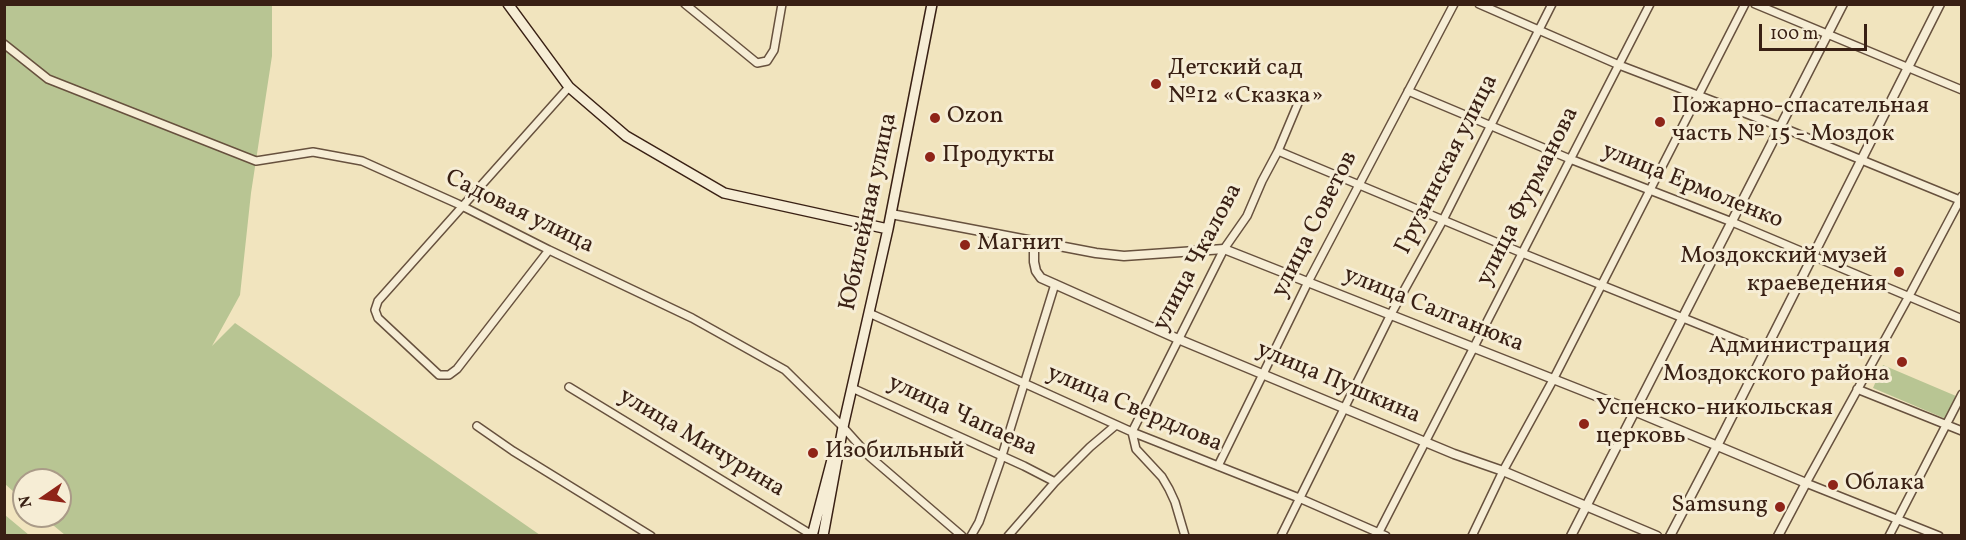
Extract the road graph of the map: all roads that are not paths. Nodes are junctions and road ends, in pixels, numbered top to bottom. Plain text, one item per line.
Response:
1 (508, 4) edge
2 (685, 4) edge
3 (782, 4) edge
4 (932, 4) edge
5 (1454, 4) edge
6 (1479, 4) edge
7 (1552, 4) edge
8 (1650, 4) edge
9 (1745, 4) edge
10 (1755, 4) edge
11 (1843, 4) edge
12 (1940, 4) edge
13 (1539, 31) junction
14 (1827, 34) junction
15 (4, 44) edge
16 (1619, 65) junction
17 (1909, 67) junction
18 (569, 87) junction
19 (1962, 90) edge
20 (1408, 91) junction
21 (1698, 95) junction
22 (1299, 101) dead end
23 (1491, 125) junction
24 (1781, 127) junction
25 (1278, 151) junction
26 (1570, 159) junction
27 (1862, 160) junction
28 (1359, 184) junction
29 (1650, 190) junction
30 (1961, 199) edge
31 (463, 207) junction
32 (891, 214) junction
33 (1443, 220) junction
34 (1732, 222) junction
35 (888, 229) junction
36 (1034, 241) junction
37 (1224, 249) junction
38 (549, 250) junction
39 (1522, 253) junction
40 (1813, 258) junction
41 (1308, 282) junction
42 (1055, 284) junction
43 (1601, 285) junction
44 (1910, 296) junction
45 (869, 313) junction
46 (1391, 314) junction
47 (1683, 317) junction
48 (1962, 319) edge
49 (1178, 339) junction
50 (1473, 347) junction
51 (1765, 351) junction
52 (1262, 374) junction
53 (1553, 380) junction
54 (1024, 384) junction
55 (569, 387) dead end
56 (852, 388) junction
57 (1857, 389) junction
58 (1962, 394) edge
59 (1344, 407) junction
60 (1634, 411) junction
61 (1945, 424) junction
62 (1116, 425) junction
63 (477, 426) dead end
64 (843, 427) junction
65 (1962, 431) edge
66 (1132, 432) junction
67 (1424, 442) junction
68 (1717, 446) junction
69 (1002, 455) junction
70 (1218, 466) junction
71 (1503, 471) junction
72 (1055, 482) junction
73 (1806, 483) junction
74 (1299, 498) junction
75 (1585, 507) junction
76 (1898, 519) junction
77 (1378, 534) edge
78 (812, 535) edge
79 (651, 536) edge
80 (823, 536) edge
81 (962, 536) edge
82 (971, 536) edge
83 (1008, 536) edge
84 (1185, 536) edge
85 (1281, 536) edge
86 (1386, 536) edge
87 (1472, 536) edge
88 (1571, 536) edge
89 (1657, 536) edge
90 (1670, 536) edge
91 (1778, 536) edge
92 (1889, 536) edge
93 (1939, 536) edge

1 - 18 main road
2 - 3 street
4 - 32 main road, Юбилейная улица
5 - 20 street, улица Советов
6 - 13 street
7 - 13 street, Грузинская улица
8 - 16 street, улица Фурманова
9 - 21 street
10 - 14 street
11 - 14 street
12 - 17 street
13 - 16 street
13 - 23 street, Грузинская улица
14 - 17 street
14 - 24 street
15 - 31 street, Садовая улица
16 - 21 street
16 - 26 street, улица Фурманова
17 - 19 street
17 - 27 street
18 - 31 street
18 - 35 main road
20 - 23 street, улица Ермоленко
20 - 28 street, улица Советов
21 - 24 street
21 - 29 street
22 - 25 street, улица Чкалова
23 - 26 street, улица Ермоленко
23 - 33 street, Грузинская улица
24 - 27 street
24 - 34 street
25 - 28 street
25 - 37 street, улица Чкалова
26 - 29 street, улица Ермоленко
26 - 39 street, улица Фурманова
27 - 30 street
27 - 40 street
28 - 33 street
28 - 41 street, улица Советов
29 - 34 street, улица Ермоленко
29 - 43 street
30 - 44 street
31 - 38 street, Садовая улица
31 - 38 street
32 - 35 main road, Юбилейная улица
32 - 36 street, улица Салганюка
33 - 39 street
33 - 46 street, Грузинская улица
34 - 40 street, улица Ермоленко
34 - 47 street
35 - 45 main road, Юбилейная улица
36 - 37 street, улица Салганюка
36 - 42 street, улица Пушкина
37 - 41 street, улица Салганюка
37 - 49 street, улица Чкалова
38 - 64 street, Садовая улица
39 - 43 street
39 - 50 street, улица Фурманова
40 - 44 street, улица Ермоленко
40 - 51 street
41 - 46 street, улица Салганюка
41 - 52 street, улица Советов
42 - 49 street, улица Пушкина
42 - 54 street
43 - 47 street
43 - 53 street
44 - 48 street, улица Ермоленко
44 - 57 street
45 - 54 street, улица Свердлова
45 - 56 main road, Юбилейная улица
46 - 50 street, улица Салганюка
46 - 59 street, Грузинская улица
47 - 51 street
47 - 60 street
49 - 52 street, улица Пушкина
49 - 66 street, улица Чкалова
50 - 53 street, улица Салганюка
50 - 67 street, улица Фурманова
51 - 68 street
52 - 59 street, улица Пушкина
52 - 70 street, улица Советов
53 - 60 street, улица Салганюка
53 - 71 street
54 - 62 street, улица Свердлова
54 - 69 street
55 - 78 street, улица Мичурина
56 - 64 main road, Юбилейная улица
56 - 69 street, улица Чапаева
57 - 61 street
57 - 73 street
58 - 61 street
59 - 67 street, улица Пушкина
59 - 74 street, Грузинская улица
60 - 68 street, улица Салганюка
60 - 75 street
61 - 65 street
61 - 76 street
62 - 66 street, улица Свердлова
62 - 72 street
63 - 79 street
64 - 78 main road, Юбилейная улица
64 - 80 main road, Юбилейная улица
64 - 81 street, Садовая улица
66 - 70 street, улица Свердлова
66 - 84 street
67 - 71 street, улица Пушкина
67 - 77 street, улица Фурманова
68 - 73 street, улица Салганюка
68 - 90 street
69 - 72 street, улица Чапаева
69 - 82 street
70 - 74 street, улица Свердлова
71 - 75 street, улица Пушкина
71 - 87 street
72 - 83 street
73 - 76 street, улица Салганюка
73 - 91 street
74 - 77 street, улица Свердлова
74 - 85 street, Грузинская улица
75 - 88 street
75 - 89 street, улица Пушкина
76 - 92 street
76 - 93 street, улица Салганюка
77 - 86 street, улица Свердлова

